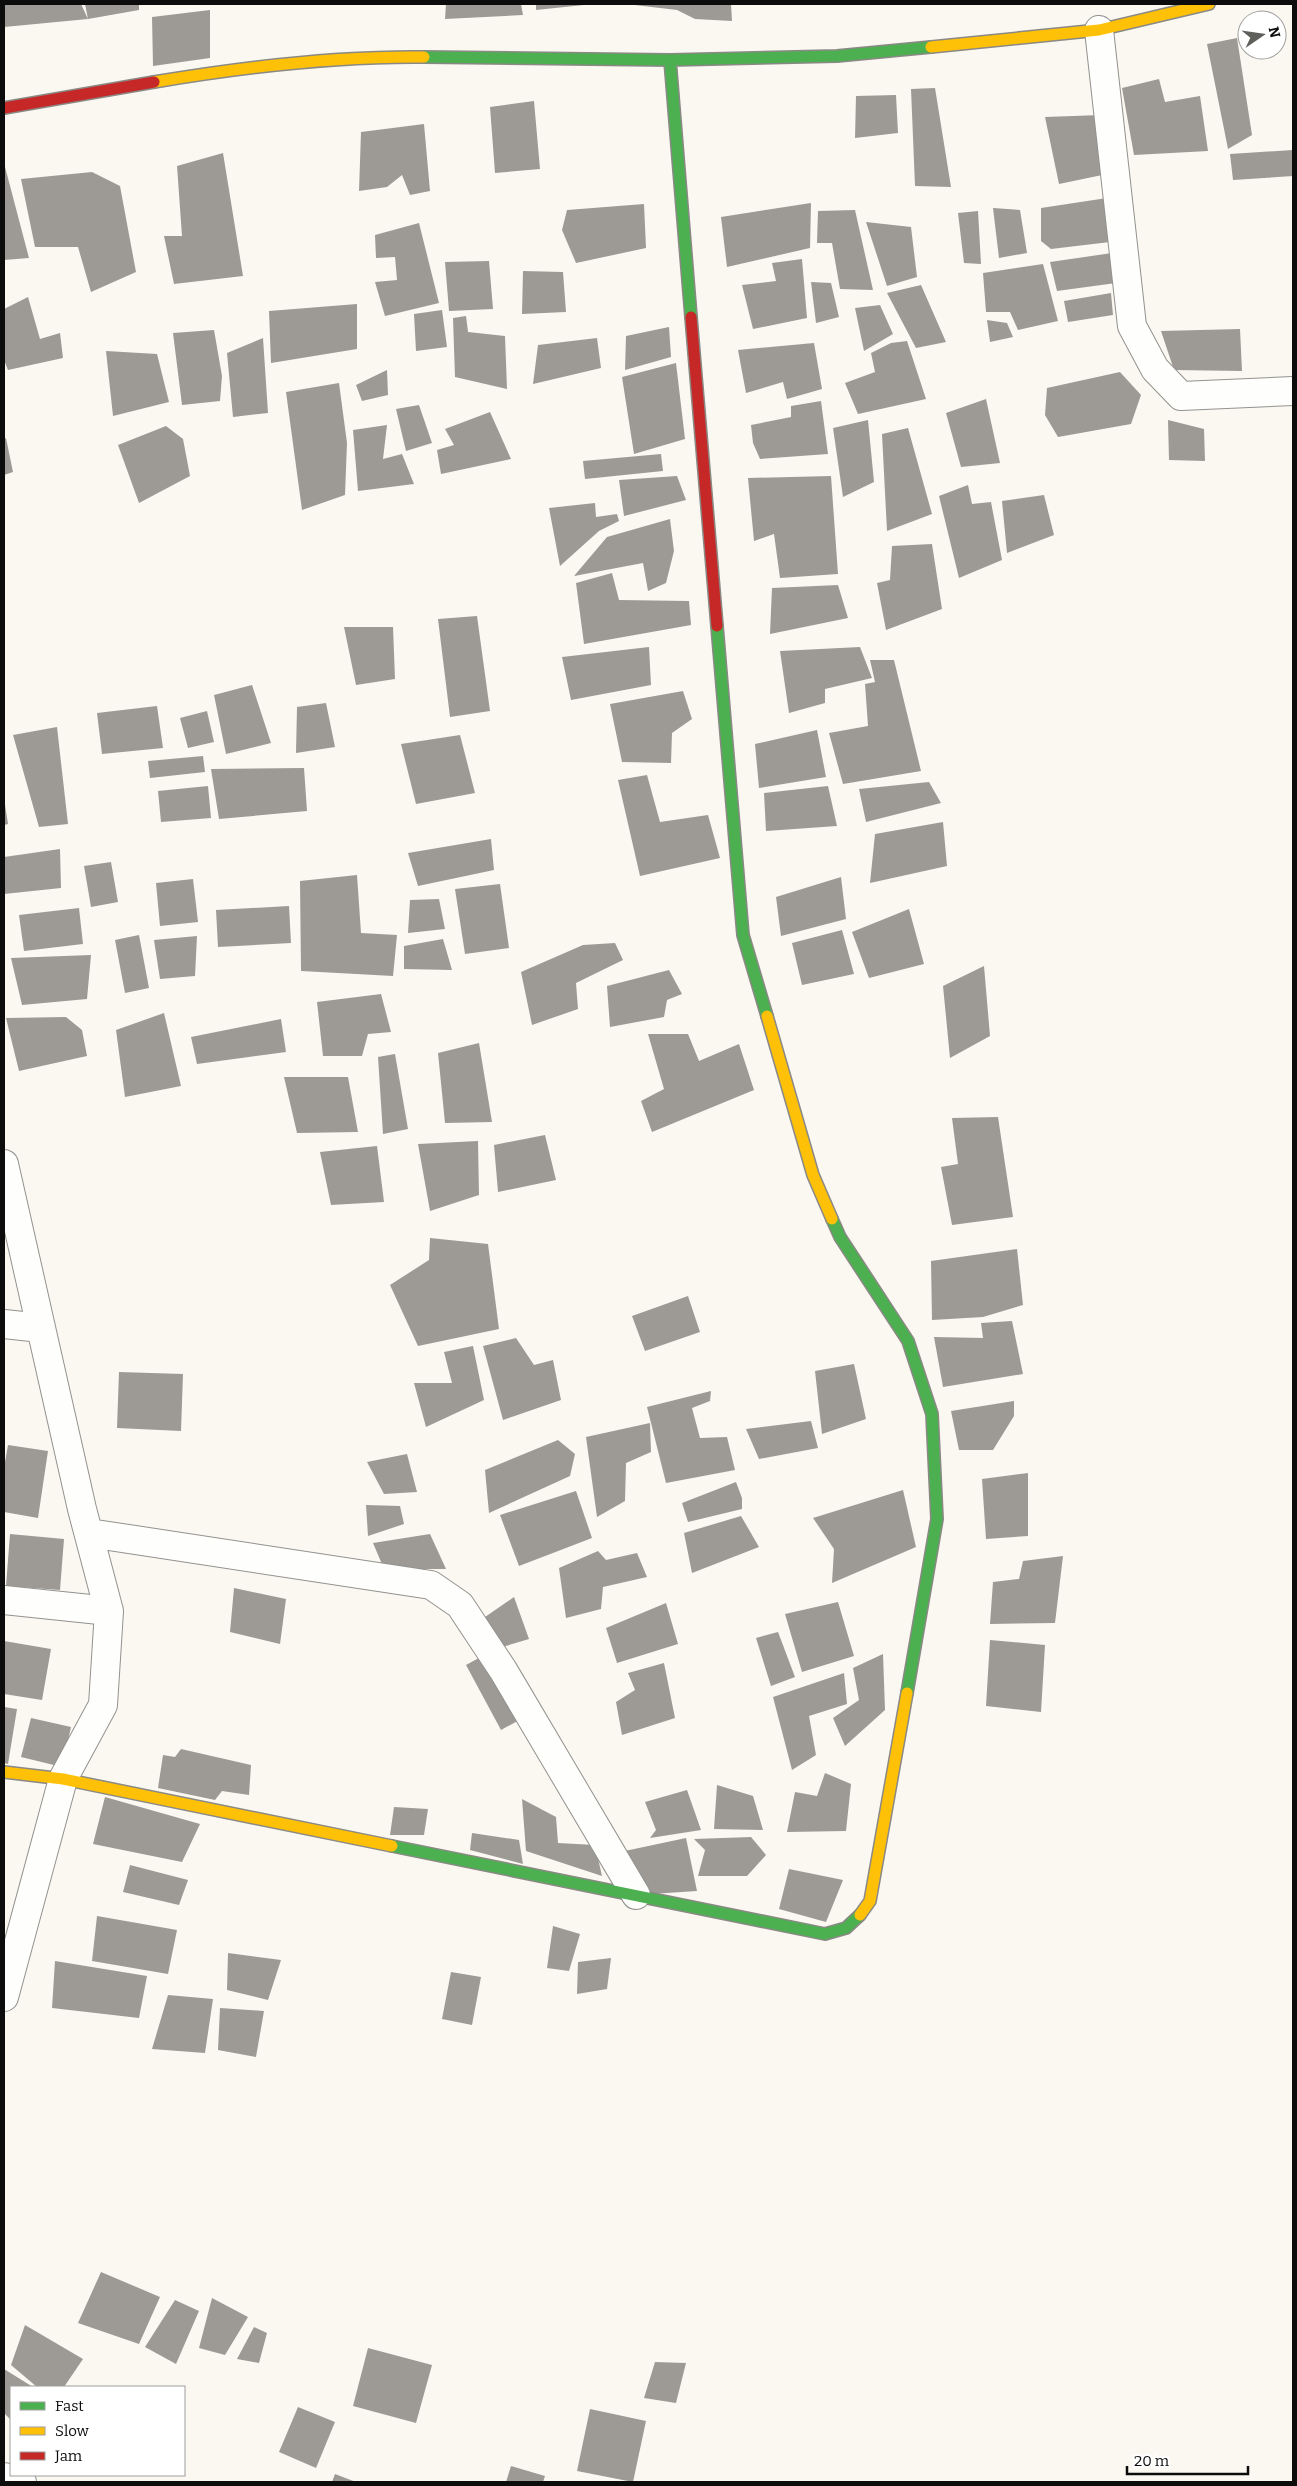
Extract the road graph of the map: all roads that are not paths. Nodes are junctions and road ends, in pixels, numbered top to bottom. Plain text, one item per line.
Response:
1 (1210, 4) edge
2 (1099, 30) junction
3 (670, 60) junction
4 (4, 108) edge
5 (1293, 391) edge
6 (4, 1164) edge
7 (4, 1324) edge
8 (41, 1328) junction
9 (89, 1533) junction
10 (4, 1600) edge
11 (109, 1611) junction
12 (4, 1772) edge
13 (63, 1779) junction
14 (636, 1895) junction
15 (4, 1997) edge
16 (4, 2477) edge
17 (22, 2482) edge

1 - 2 street
2 - 3 street
2 - 5 street
3 - 4 street
3 - 14 street
6 - 8 street
7 - 8 street
8 - 9 street
9 - 11 street
9 - 14 street
10 - 11 street
11 - 13 street
12 - 13 street
13 - 14 street
13 - 15 street
16 - 17 street

